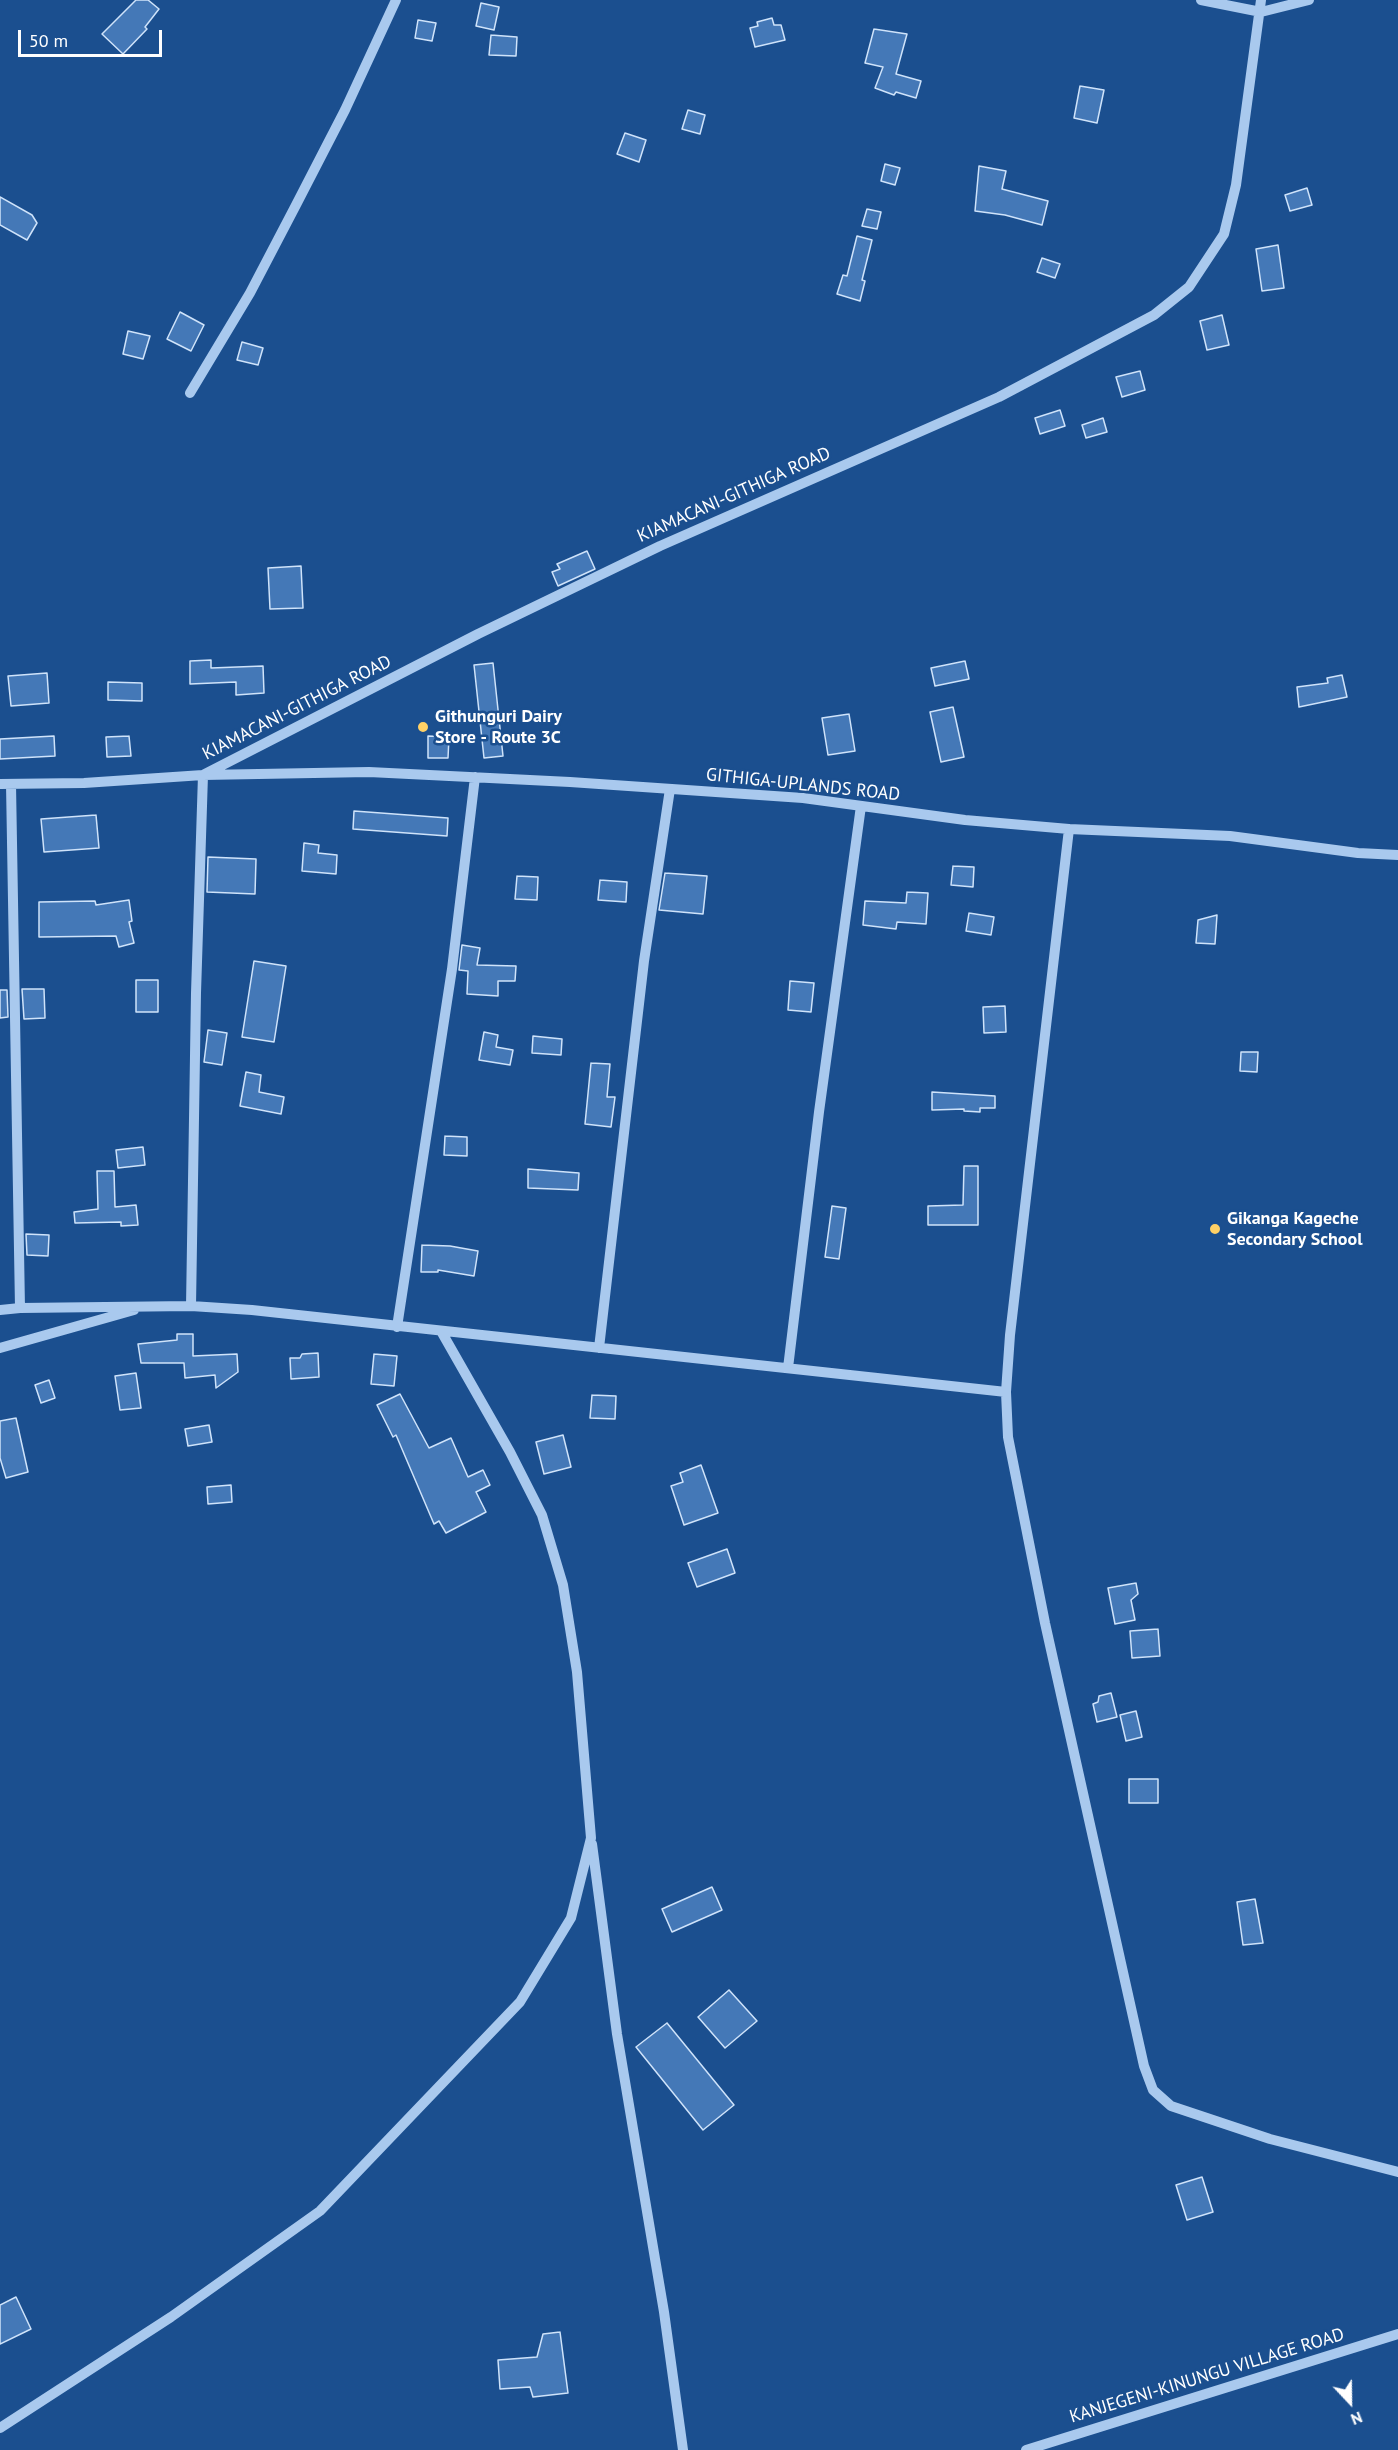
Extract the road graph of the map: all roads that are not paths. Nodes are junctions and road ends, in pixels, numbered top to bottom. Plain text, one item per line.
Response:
1 (396, 0) edge
2 (1201, 0) edge
3 (1261, 0) edge
4 (1309, 0) edge
5 (1261, 12) junction
6 (190, 393) dead end
7 (203, 775) junction
8 (476, 777) junction
9 (6, 784) edge
10 (670, 789) junction
11 (861, 806) junction
12 (1069, 829) junction
13 (1398, 855) edge
14 (191, 1306) junction
15 (146, 1307) junction
16 (20, 1308) junction
17 (0, 1310) edge
18 (397, 1327) junction
19 (441, 1331) junction
20 (0, 1348) edge
21 (599, 1348) junction
22 (788, 1368) junction
23 (1006, 1392) junction
24 (591, 1838) junction
25 (1398, 2172) edge
26 (1398, 2334) edge
27 (0, 2428) edge
28 (683, 2450) edge
29 (1026, 2450) edge

1 - 6 street
2 - 5 street
3 - 5 street, KIAMACANI-GITHIGA ROAD
4 - 5 street
5 - 7 street, KIAMACANI-GITHIGA ROAD
7 - 8 street, GITHIGA-UPLANDS ROAD
7 - 9 street, KIAMACANI-GITHIGA ROAD
7 - 14 street
8 - 10 street, GITHIGA-UPLANDS ROAD
8 - 18 street
9 - 16 street
10 - 11 street, GITHIGA-UPLANDS ROAD
10 - 21 street
11 - 12 street, GITHIGA-UPLANDS ROAD
11 - 22 street
12 - 13 street, GITHIGA-UPLANDS ROAD
12 - 23 street
14 - 15 street
14 - 18 street
15 - 16 street
15 - 20 street
16 - 17 street
18 - 19 street
19 - 21 street
19 - 24 street
21 - 22 street
22 - 23 street
23 - 25 street
24 - 27 street
24 - 28 street
26 - 29 street, KANJEGENI-KINUNGU VILLAGE ROAD

